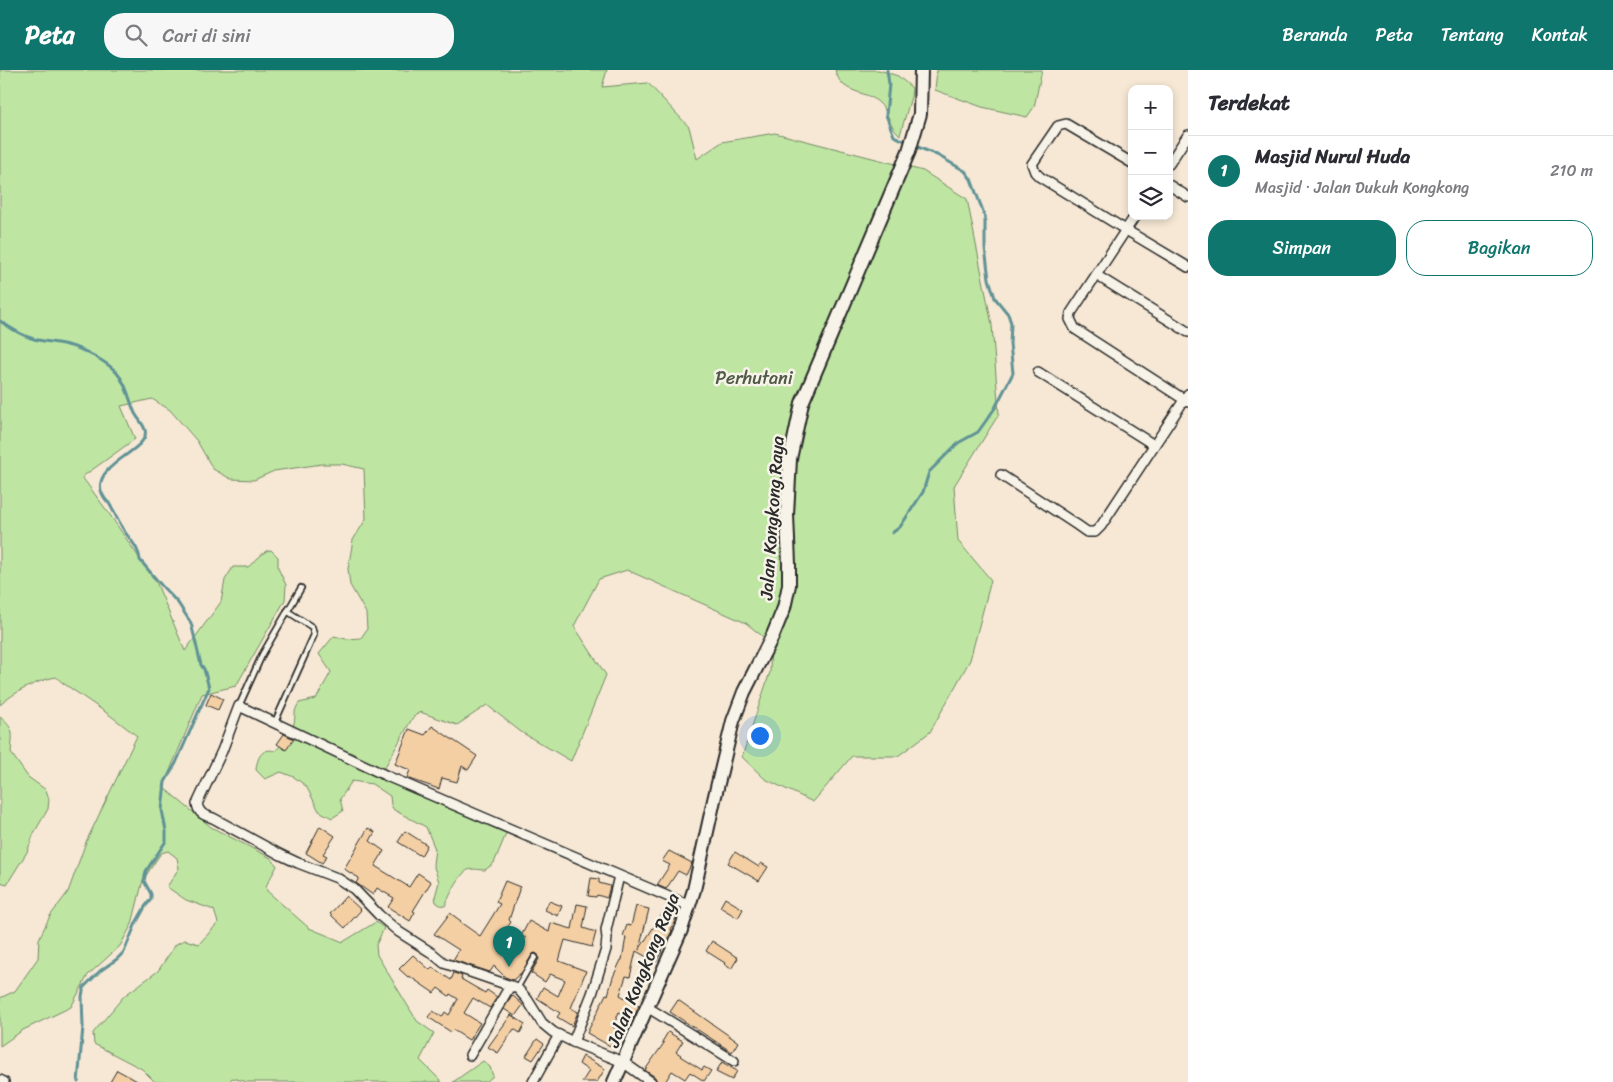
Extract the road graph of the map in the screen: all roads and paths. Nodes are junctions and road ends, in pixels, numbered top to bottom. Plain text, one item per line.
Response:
1 (921, 70) edge
2 (1188, 135) edge
3 (1173, 158) edge
4 (1128, 161) edge
5 (1173, 188) edge
6 (1188, 197) edge
7 (1132, 220) edge
8 (1126, 230) junction
9 (1188, 267) edge
10 (1096, 275) junction
11 (1188, 332) edge
12 (1038, 372) dead end
13 (1187, 399) edge
14 (1154, 445) junction
15 (1001, 474) dead end
16 (302, 588) dead end
17 (287, 611) junction
18 (239, 706) junction
19 (274, 723) junction
20 (619, 876) junction
21 (690, 906) junction
22 (535, 957) dead end
23 (513, 987) junction
24 (647, 1007) junction
25 (558, 1035) junction
26 (573, 1042) junction
27 (470, 1055) dead end
28 (734, 1061) dead end
29 (623, 1062) junction
30 (0, 1080) edge
31 (4, 1082) edge
32 (533, 1082) edge
33 (614, 1082) edge
34 (651, 1082) edge

1 - 21 street, Jalan Kongkong Raya
2 - 3 street
4 - 8 street
5 - 6 street
7 - 8 street
8 - 9 street
8 - 10 street
10 - 11 street
10 - 13 street
12 - 14 street
13 - 14 street
14 - 15 street
16 - 17 lane
17 - 18 lane
17 - 19 lane
18 - 19 street
18 - 23 street
19 - 20 street
20 - 21 street
20 - 26 street
21 - 24 street, Jalan Kongkong Raya
22 - 23 lane
23 - 25 street
23 - 27 street
24 - 28 street
24 - 29 street, Jalan Kongkong Raya
25 - 26 street
25 - 32 street
26 - 29 street
29 - 33 street, Jalan Kongkong Raya
29 - 34 street
30 - 31 street

